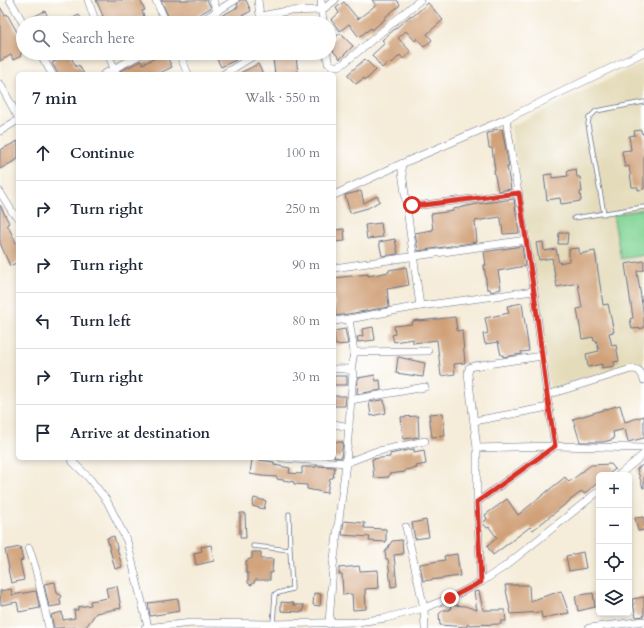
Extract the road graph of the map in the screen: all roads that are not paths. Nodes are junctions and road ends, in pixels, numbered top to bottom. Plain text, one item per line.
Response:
1 (10, 0) edge
2 (88, 0) edge
3 (156, 0) edge
4 (213, 0) edge
5 (235, 0) edge
6 (258, 0) edge
7 (321, 0) edge
8 (335, 0) edge
9 (420, 0) edge
10 (322, 10) junction
11 (217, 11) junction
12 (19, 16) edge
13 (94, 16) edge
14 (163, 16) edge
15 (209, 16) edge
16 (261, 16) edge
17 (271, 16) edge
18 (322, 16) edge
19 (644, 52) edge
20 (44, 60) edge
21 (111, 60) edge
22 (133, 60) edge
23 (182, 60) edge
24 (247, 60) edge
25 (328, 60) edge
26 (115, 71) edge
27 (51, 72) edge
28 (187, 72) edge
29 (227, 72) edge
30 (0, 84) edge
31 (644, 102) edge
32 (16, 113) edge
33 (506, 119) junction
34 (16, 121) edge
35 (0, 130) edge
36 (401, 164) junction
37 (0, 192) edge
38 (519, 193) junction
39 (336, 194) edge
40 (2, 201) edge
41 (406, 204) junction
42 (644, 207) edge
43 (604, 214) junction
44 (16, 215) edge
45 (574, 218) dead end
46 (526, 240) junction
47 (414, 256) junction
48 (336, 268) edge
49 (534, 292) junction
50 (420, 306) junction
51 (349, 319) junction
52 (336, 321) edge
53 (428, 351) dead end
54 (354, 352) junction
55 (542, 356) junction
56 (336, 369) edge
57 (351, 370) junction
58 (644, 380) edge
59 (425, 387) dead end
60 (547, 395) junction
61 (351, 400) junction
62 (549, 407) junction
63 (474, 421) junction
64 (336, 424) edge
65 (349, 427) junction
66 (424, 441) dead end
67 (555, 446) junction
68 (477, 448) junction
69 (644, 448) edge
70 (644, 454) edge
71 (72, 460) edge
72 (308, 460) edge
73 (346, 463) junction
74 (623, 472) edge
75 (596, 493) edge
76 (477, 502) junction
77 (289, 514) dead end
78 (406, 527) dead end
79 (253, 546) dead end
80 (28, 548) dead end
81 (290, 550) junction
82 (481, 582) junction
83 (424, 608) junction
84 (644, 621) edge
85 (273, 624) junction
86 (329, 624) junction
87 (192, 625) edge
88 (644, 625) edge
89 (226, 626) edge
90 (292, 626) edge
91 (49, 628) edge
92 (147, 628) edge
93 (424, 628) edge
94 (591, 628) edge

1 - 12 street
2 - 13 street
3 - 14 street
4 - 11 street
5 - 11 street
6 - 16 street
7 - 10 street
8 - 10 street
9 - 25 street
10 - 17 street
10 - 18 street
11 - 15 street
19 - 33 street
20 - 27 street
21 - 26 street
22 - 26 street
23 - 28 street
24 - 29 street
30 - 32 street
31 - 43 lane
33 - 36 street
33 - 38 street
34 - 35 street
36 - 39 street
36 - 41 street
37 - 40 street
38 - 41 street
38 - 46 street
40 - 44 street
41 - 47 street
42 - 43 lane
43 - 45 lane
46 - 47 street
46 - 49 street
47 - 48 street
47 - 50 street
49 - 50 street
49 - 55 street
50 - 51 street
51 - 52 street
51 - 54 street
53 - 54 street
54 - 57 street
55 - 60 street
55 - 63 street
56 - 57 street
57 - 61 street
58 - 60 street
59 - 61 street
60 - 62 street
61 - 65 street
62 - 63 street
62 - 67 street
63 - 68 street
64 - 65 street
65 - 73 street
66 - 73 street
67 - 68 street
67 - 69 street
67 - 76 street
68 - 76 street
70 - 74 street
71 - 92 street
72 - 73 street
73 - 86 street
75 - 82 street
76 - 82 street
77 - 81 lane
78 - 83 street
79 - 81 lane
80 - 91 street
81 - 85 lane
82 - 83 street
83 - 86 street
83 - 93 street
84 - 88 street
84 - 94 street
85 - 89 street
85 - 90 street
86 - 90 street
87 - 89 street
87 - 92 street

